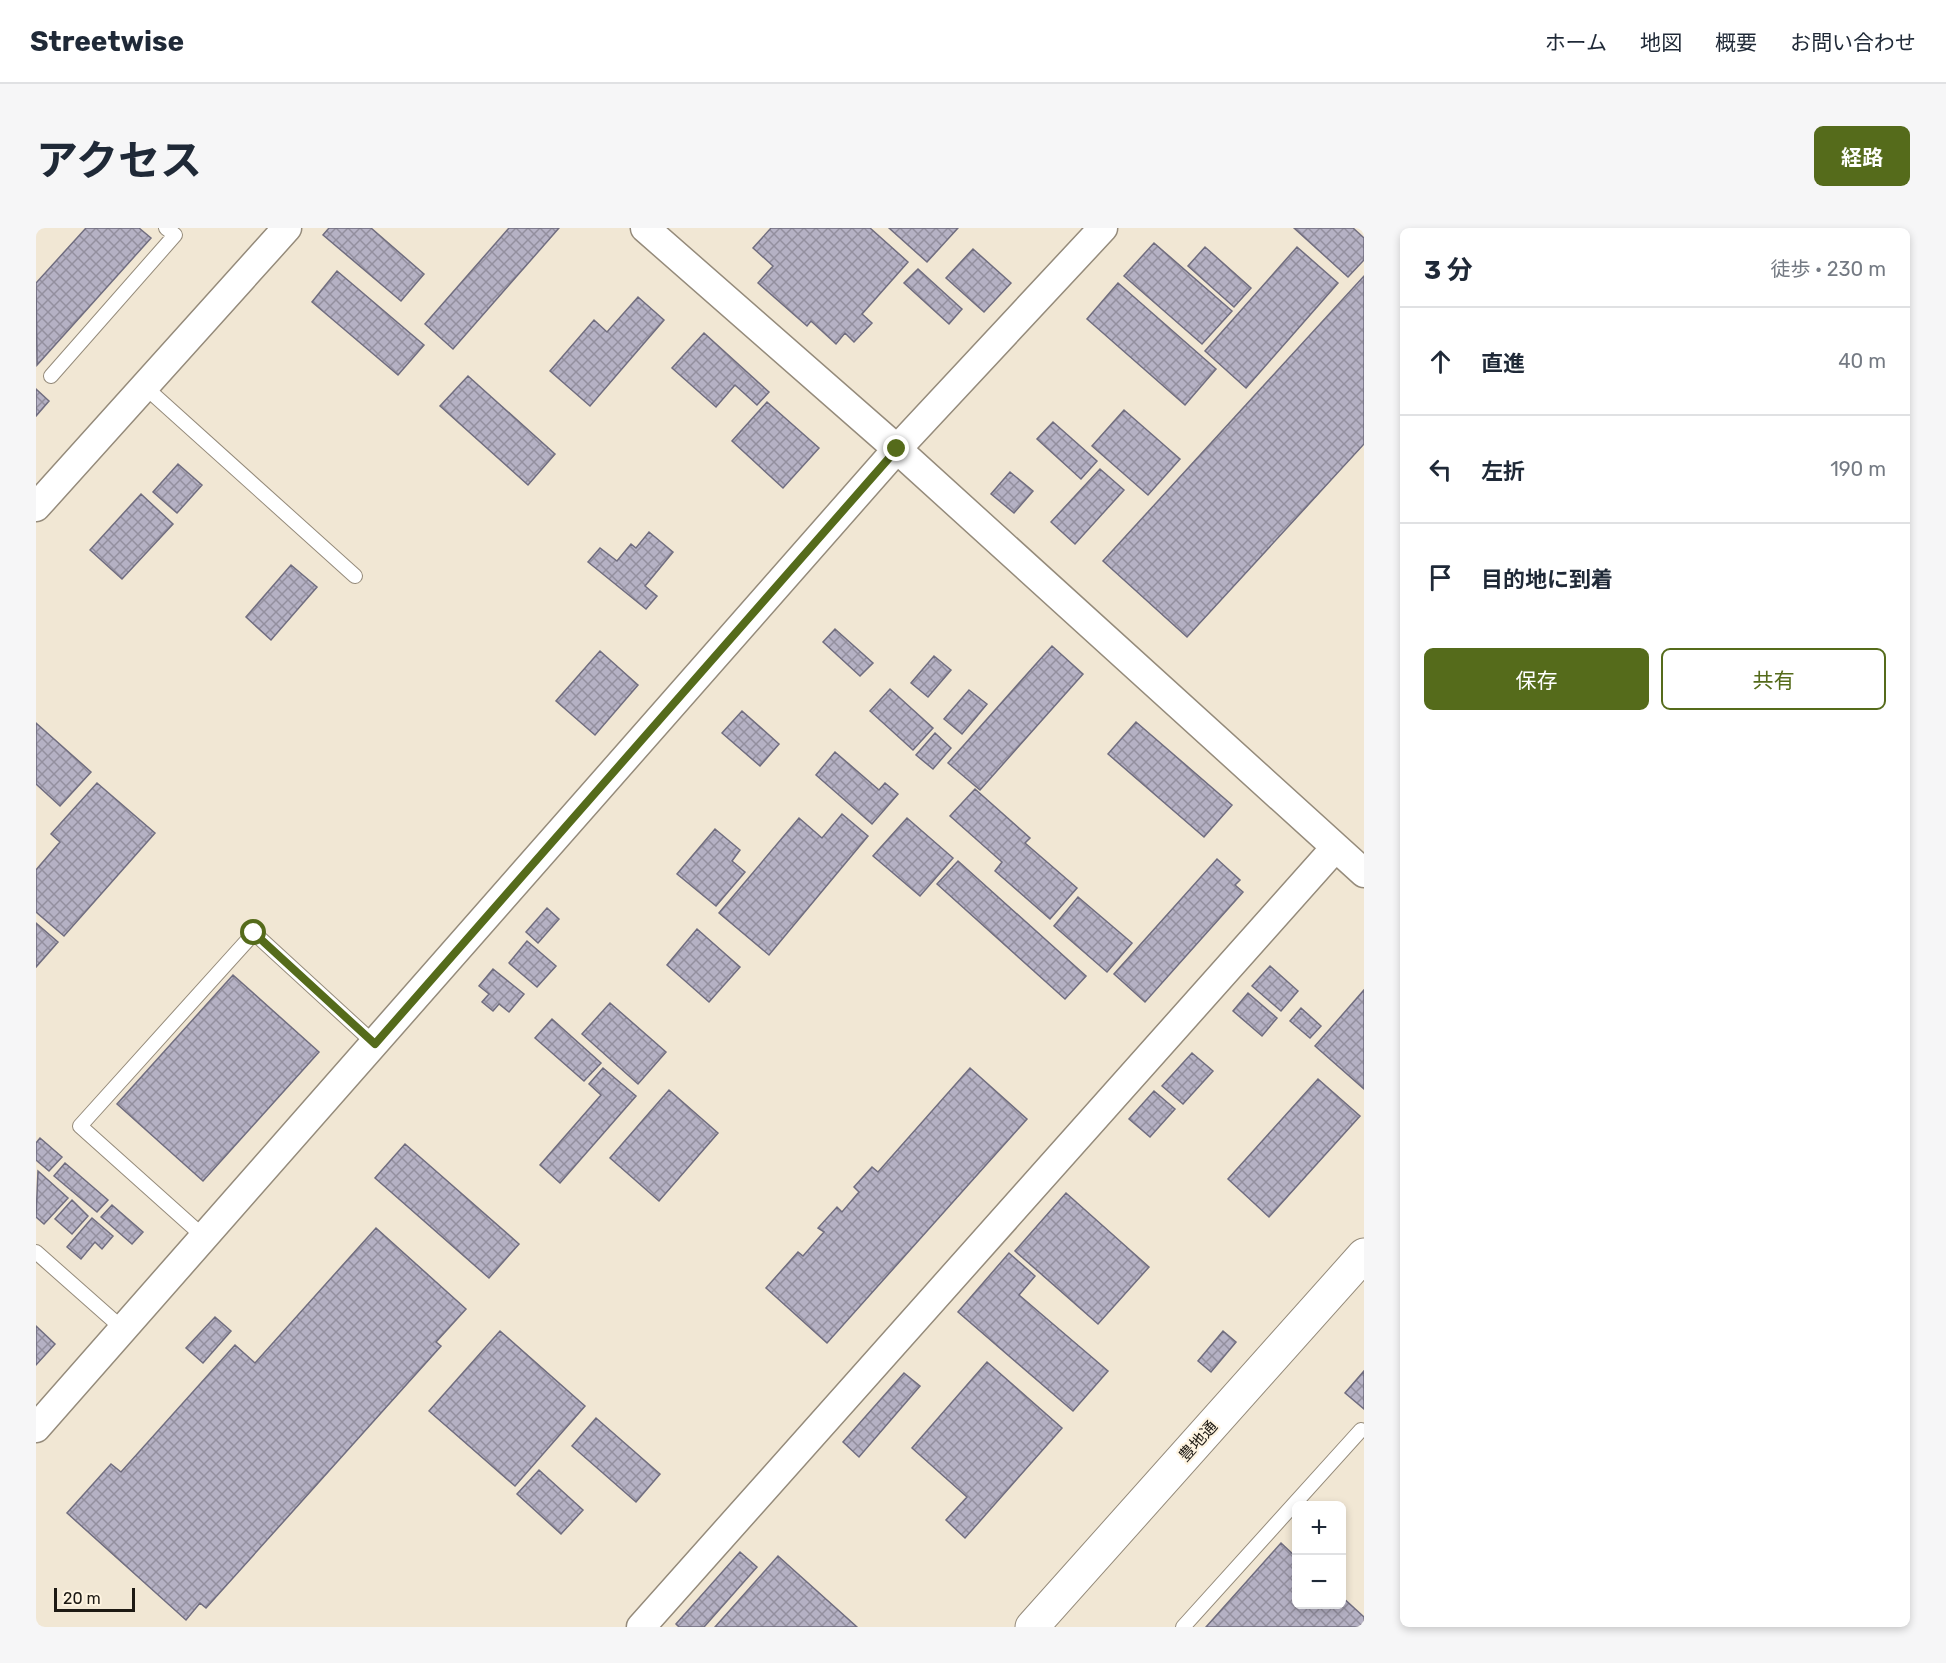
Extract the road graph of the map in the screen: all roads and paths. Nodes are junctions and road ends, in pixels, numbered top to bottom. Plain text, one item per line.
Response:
1 (166, 228) edge
2 (287, 228) edge
3 (645, 228) edge
4 (1103, 228) edge
5 (51, 376) dead end
6 (144, 386) junction
7 (897, 449) junction
8 (36, 507) edge
9 (354, 576) dead end
10 (1335, 848) junction
11 (1364, 873) edge
12 (375, 1044) junction
13 (204, 1237) junction
14 (36, 1252) edge
15 (1364, 1255) edge
16 (123, 1329) junction
17 (36, 1428) edge
18 (1361, 1430) dead end
19 (640, 1627) edge
20 (1032, 1627) edge
21 (1182, 1627) edge

1 - 5 lane
2 - 6 street
3 - 7 street
4 - 7 street
6 - 8 street
6 - 9 lane
7 - 10 street
7 - 12 street
10 - 11 street
10 - 19 street
12 - 13 street
12 - 13 lane
13 - 16 street
14 - 16 lane
15 - 20 main road, 豊地通
16 - 17 street
18 - 21 lane

